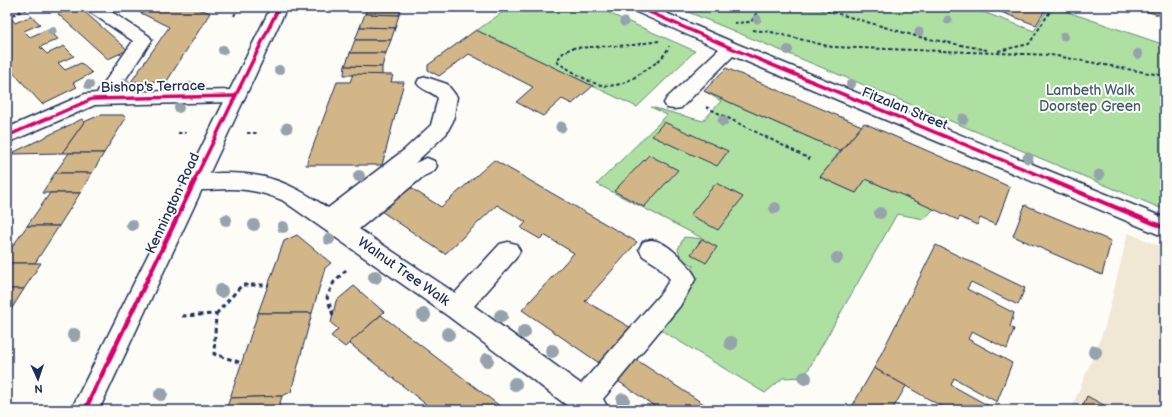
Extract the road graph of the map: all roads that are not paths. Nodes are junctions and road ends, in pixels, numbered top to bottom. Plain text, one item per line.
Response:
1 (93, 7) edge
2 (279, 7) edge
3 (638, 7) edge
4 (731, 48) junction
5 (426, 83) dead end
6 (235, 96) junction
7 (103, 98) junction
8 (678, 98) road end
9 (8, 135) edge
10 (427, 166) dead end
11 (194, 182) junction
12 (336, 224) junction
13 (1165, 228) edge
14 (651, 249) dead end
15 (508, 251) dead end
16 (457, 308) junction
17 (590, 406) edge
18 (85, 410) edge

1 - 7 street
2 - 6 street, Kennington Road
3 - 4 street, Fitzalan Street
4 - 8 street
4 - 13 street, Fitzalan Street
5 - 12 street
6 - 7 street, Bishop's Terrace
6 - 11 street, Kennington Road
7 - 9 street, Bishop's Terrace
10 - 12 street
11 - 12 street, Walnut Tree Walk
11 - 18 street, Kennington Road
12 - 16 street, Walnut Tree Walk
14 - 17 street
15 - 16 street
16 - 17 street, Walnut Tree Walk

